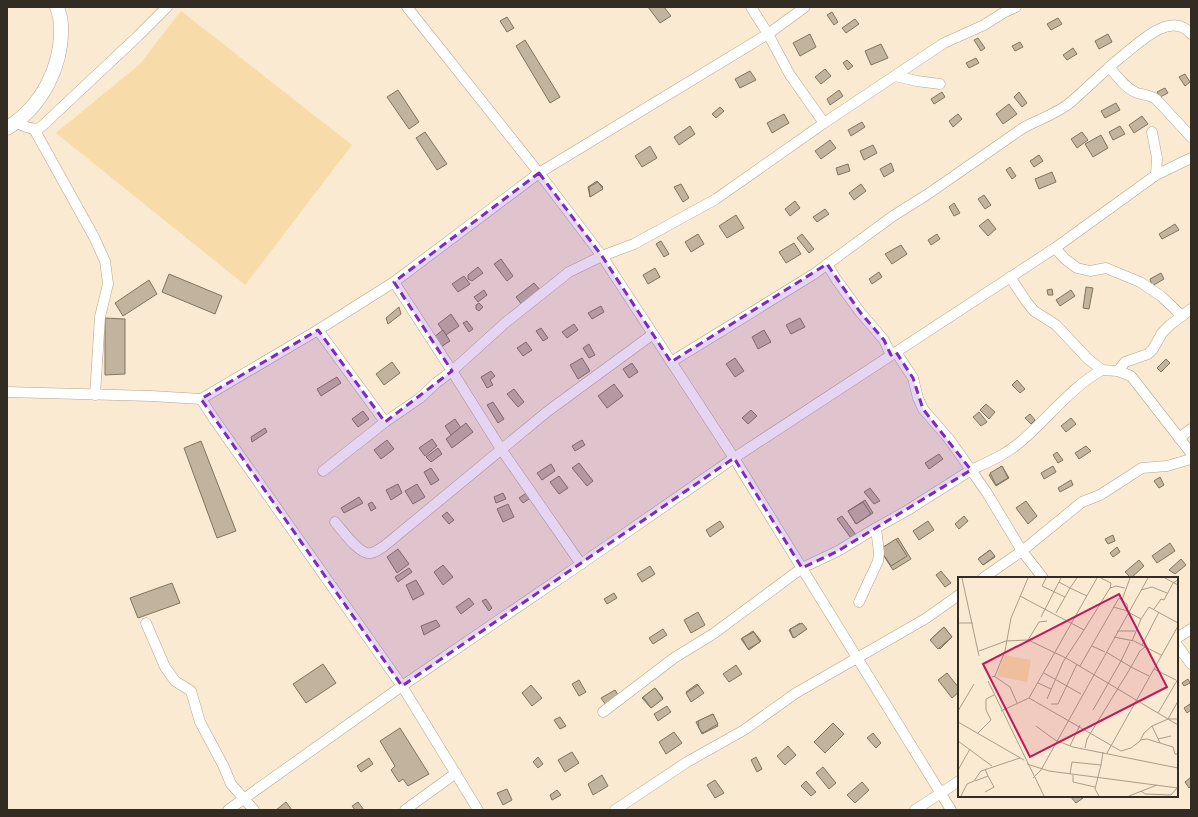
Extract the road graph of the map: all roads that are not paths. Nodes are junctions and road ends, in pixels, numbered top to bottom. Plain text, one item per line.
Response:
1 (57, 7) edge
2 (167, 7) edge
3 (407, 7) edge
4 (752, 7) edge
5 (805, 7) edge
6 (1016, 7) edge
7 (768, 34) junction
8 (1191, 34) edge
9 (1109, 67) junction
10 (895, 76) junction
11 (940, 84) dead end
12 (824, 123) junction
13 (11, 125) edge
14 (34, 129) junction
15 (1152, 132) dead end
16 (1190, 135) edge
17 (1191, 158) edge
18 (539, 173) junction
19 (1156, 175) junction
20 (1055, 248) junction
21 (602, 256) junction
22 (827, 264) junction
23 (1010, 277) junction
24 (394, 282) junction
25 (1191, 309) edge
26 (1182, 316) junction
27 (318, 330) junction
28 (653, 334) junction
29 (884, 340) junction
30 (907, 344) junction
31 (893, 353) junction
32 (671, 362) junction
33 (1102, 370) junction
34 (452, 371) junction
35 (1118, 371) junction
36 (7, 392) edge
37 (95, 395) junction
38 (201, 399) junction
39 (385, 422) junction
40 (1191, 429) edge
41 (1179, 438) junction
42 (501, 449) junction
43 (1191, 453) edge
44 (734, 458) junction
45 (1191, 459) edge
46 (971, 470) junction
47 (323, 471) dead end
48 (335, 522) dead end
49 (876, 528) junction
50 (1022, 551) junction
51 (581, 564) junction
52 (802, 568) junction
53 (984, 577) edge
54 (1042, 577) edge
55 (958, 596) edge
56 (859, 602) dead end
57 (146, 623) dead end
58 (1191, 629) edge
59 (1178, 637) edge
60 (1178, 646) edge
61 (857, 658) junction
62 (1191, 664) edge
63 (402, 686) junction
64 (603, 712) dead end
65 (456, 773) junction
66 (958, 781) edge
67 (940, 793) junction
68 (245, 798) junction
69 (228, 810) edge
70 (254, 810) edge
71 (405, 810) edge
72 (478, 810) edge
73 (615, 810) edge
74 (915, 810) edge
75 (951, 810) edge

1 - 13 street
2 - 14 street
3 - 18 street
4 - 7 street
5 - 7 street
6 - 10 street
7 - 12 street
7 - 18 street
8 - 9 street
9 - 16 street
9 - 22 street
10 - 11 street
10 - 12 street
12 - 21 street
13 - 14 street
14 - 37 street
15 - 19 street
17 - 19 street
18 - 21 street
18 - 24 street
19 - 20 street
20 - 23 street
20 - 26 street
21 - 28 street
21 - 34 street
22 - 29 street
22 - 32 street
23 - 30 street
23 - 33 street
24 - 27 street
24 - 34 street
25 - 26 street
26 - 35 street
27 - 38 street
27 - 39 street
28 - 32 street
28 - 42 street
29 - 30 street
29 - 31 street
30 - 31 street
31 - 44 street
31 - 46 street
32 - 44 street
33 - 35 street
33 - 46 street
34 - 39 street
34 - 42 street
35 - 41 street
36 - 37 street
37 - 38 street
38 - 63 street
39 - 47 street
40 - 41 street
41 - 43 street
42 - 48 street
42 - 51 street
44 - 51 street
44 - 52 street
45 - 50 street
46 - 49 street
46 - 50 street
49 - 52 street
49 - 56 street
50 - 53 street
50 - 54 street
51 - 63 street
52 - 61 street
52 - 64 street
55 - 61 street
57 - 68 street
58 - 59 street
60 - 62 street
61 - 67 street
61 - 73 street
63 - 65 street
63 - 68 street
65 - 71 street
65 - 72 street
66 - 67 street
67 - 74 street
67 - 75 street
68 - 69 street
68 - 70 street

